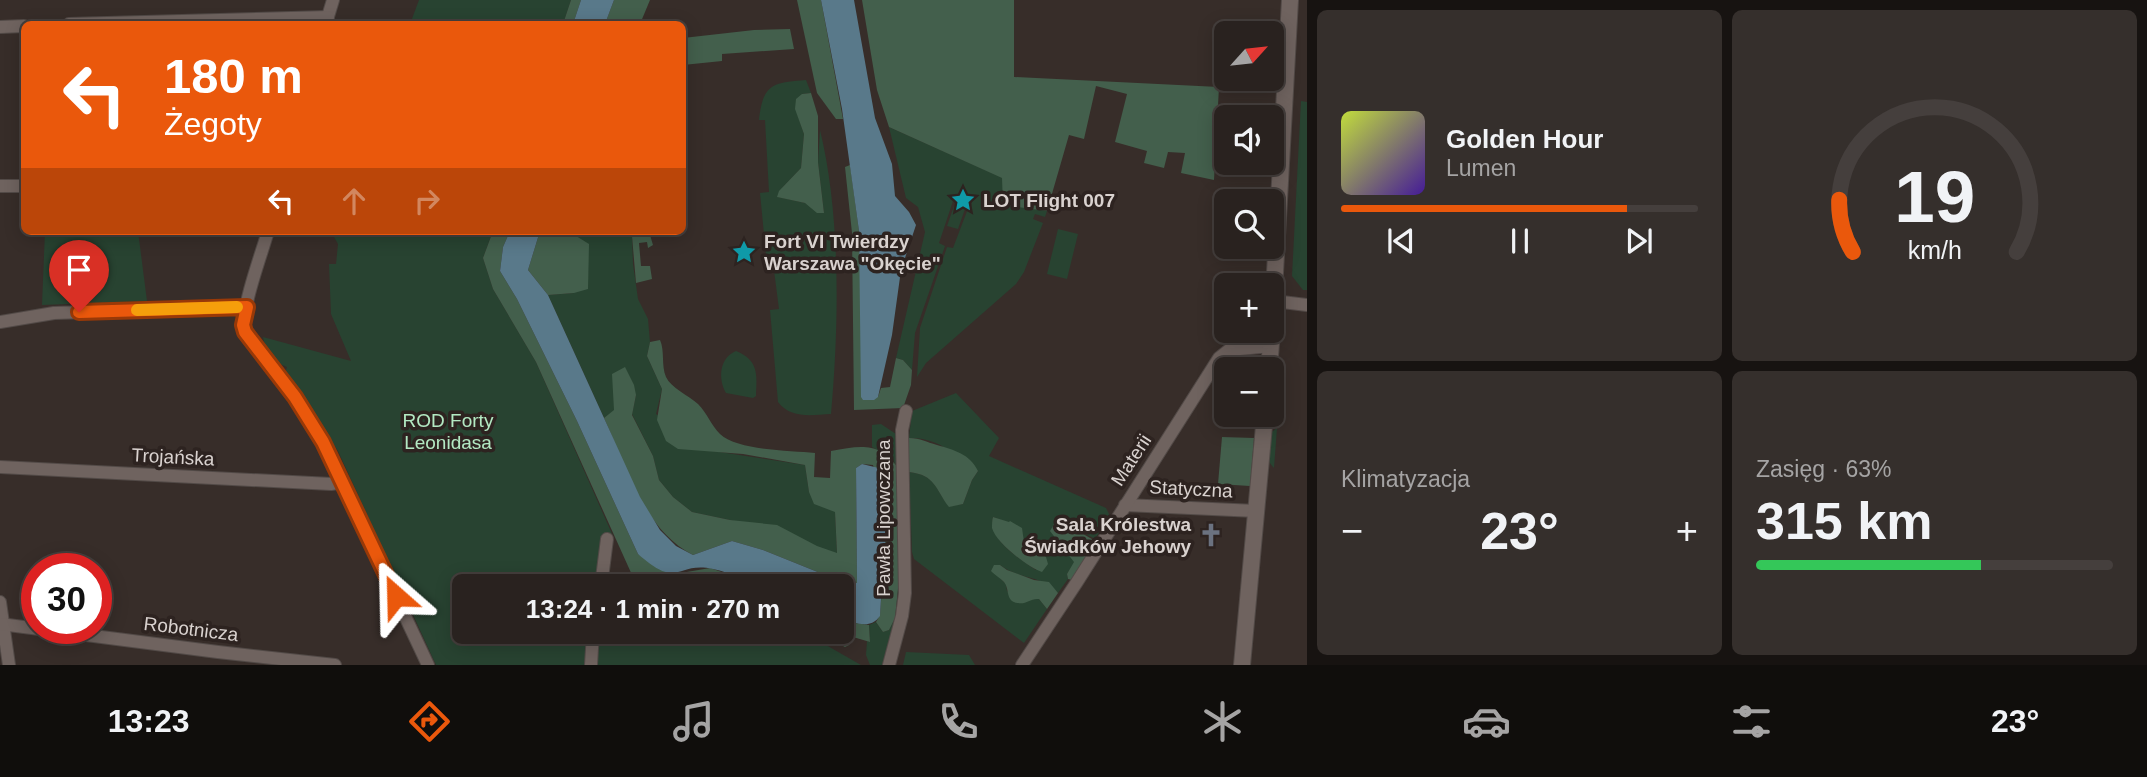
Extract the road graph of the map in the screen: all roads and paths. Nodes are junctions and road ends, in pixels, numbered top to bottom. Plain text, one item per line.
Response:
1 (333, 0) edge
2 (1290, 0) edge
3 (327, 21) edge
4 (21, 26) edge
5 (0, 27) edge
6 (0, 186) edge
7 (21, 186) edge
8 (267, 235) edge
9 (1275, 273) edge
10 (1284, 302) edge
11 (1307, 305) edge
12 (247, 307) junction
13 (0, 322) edge
14 (1252, 343) edge
15 (906, 411) dead end
16 (1264, 427) edge
17 (0, 467) edge
18 (343, 482) junction
19 (1125, 505) junction
20 (1256, 511) junction
21 (607, 539) dead end
22 (603, 574) edge
23 (0, 602) edge
24 (2, 624) edge
25 (592, 644) edge
26 (9, 665) edge
27 (335, 665) edge
28 (428, 665) edge
29 (591, 665) edge
30 (889, 665) edge
31 (1022, 665) edge
32 (1242, 665) edge

1 - 3 street
2 - 9 street
4 - 5 street
6 - 7 street
8 - 12 street
10 - 11 street
12 - 13 street
12 - 18 street
14 - 19 street, Materii
15 - 30 street, Pawła Lipowczana
16 - 20 street
17 - 18 street, Trojańska
18 - 28 street
19 - 20 street, Statyczna
19 - 31 street, Materii
20 - 32 street
21 - 22 street
23 - 24 street
24 - 26 street
24 - 27 street, Robotnicza
25 - 29 street

